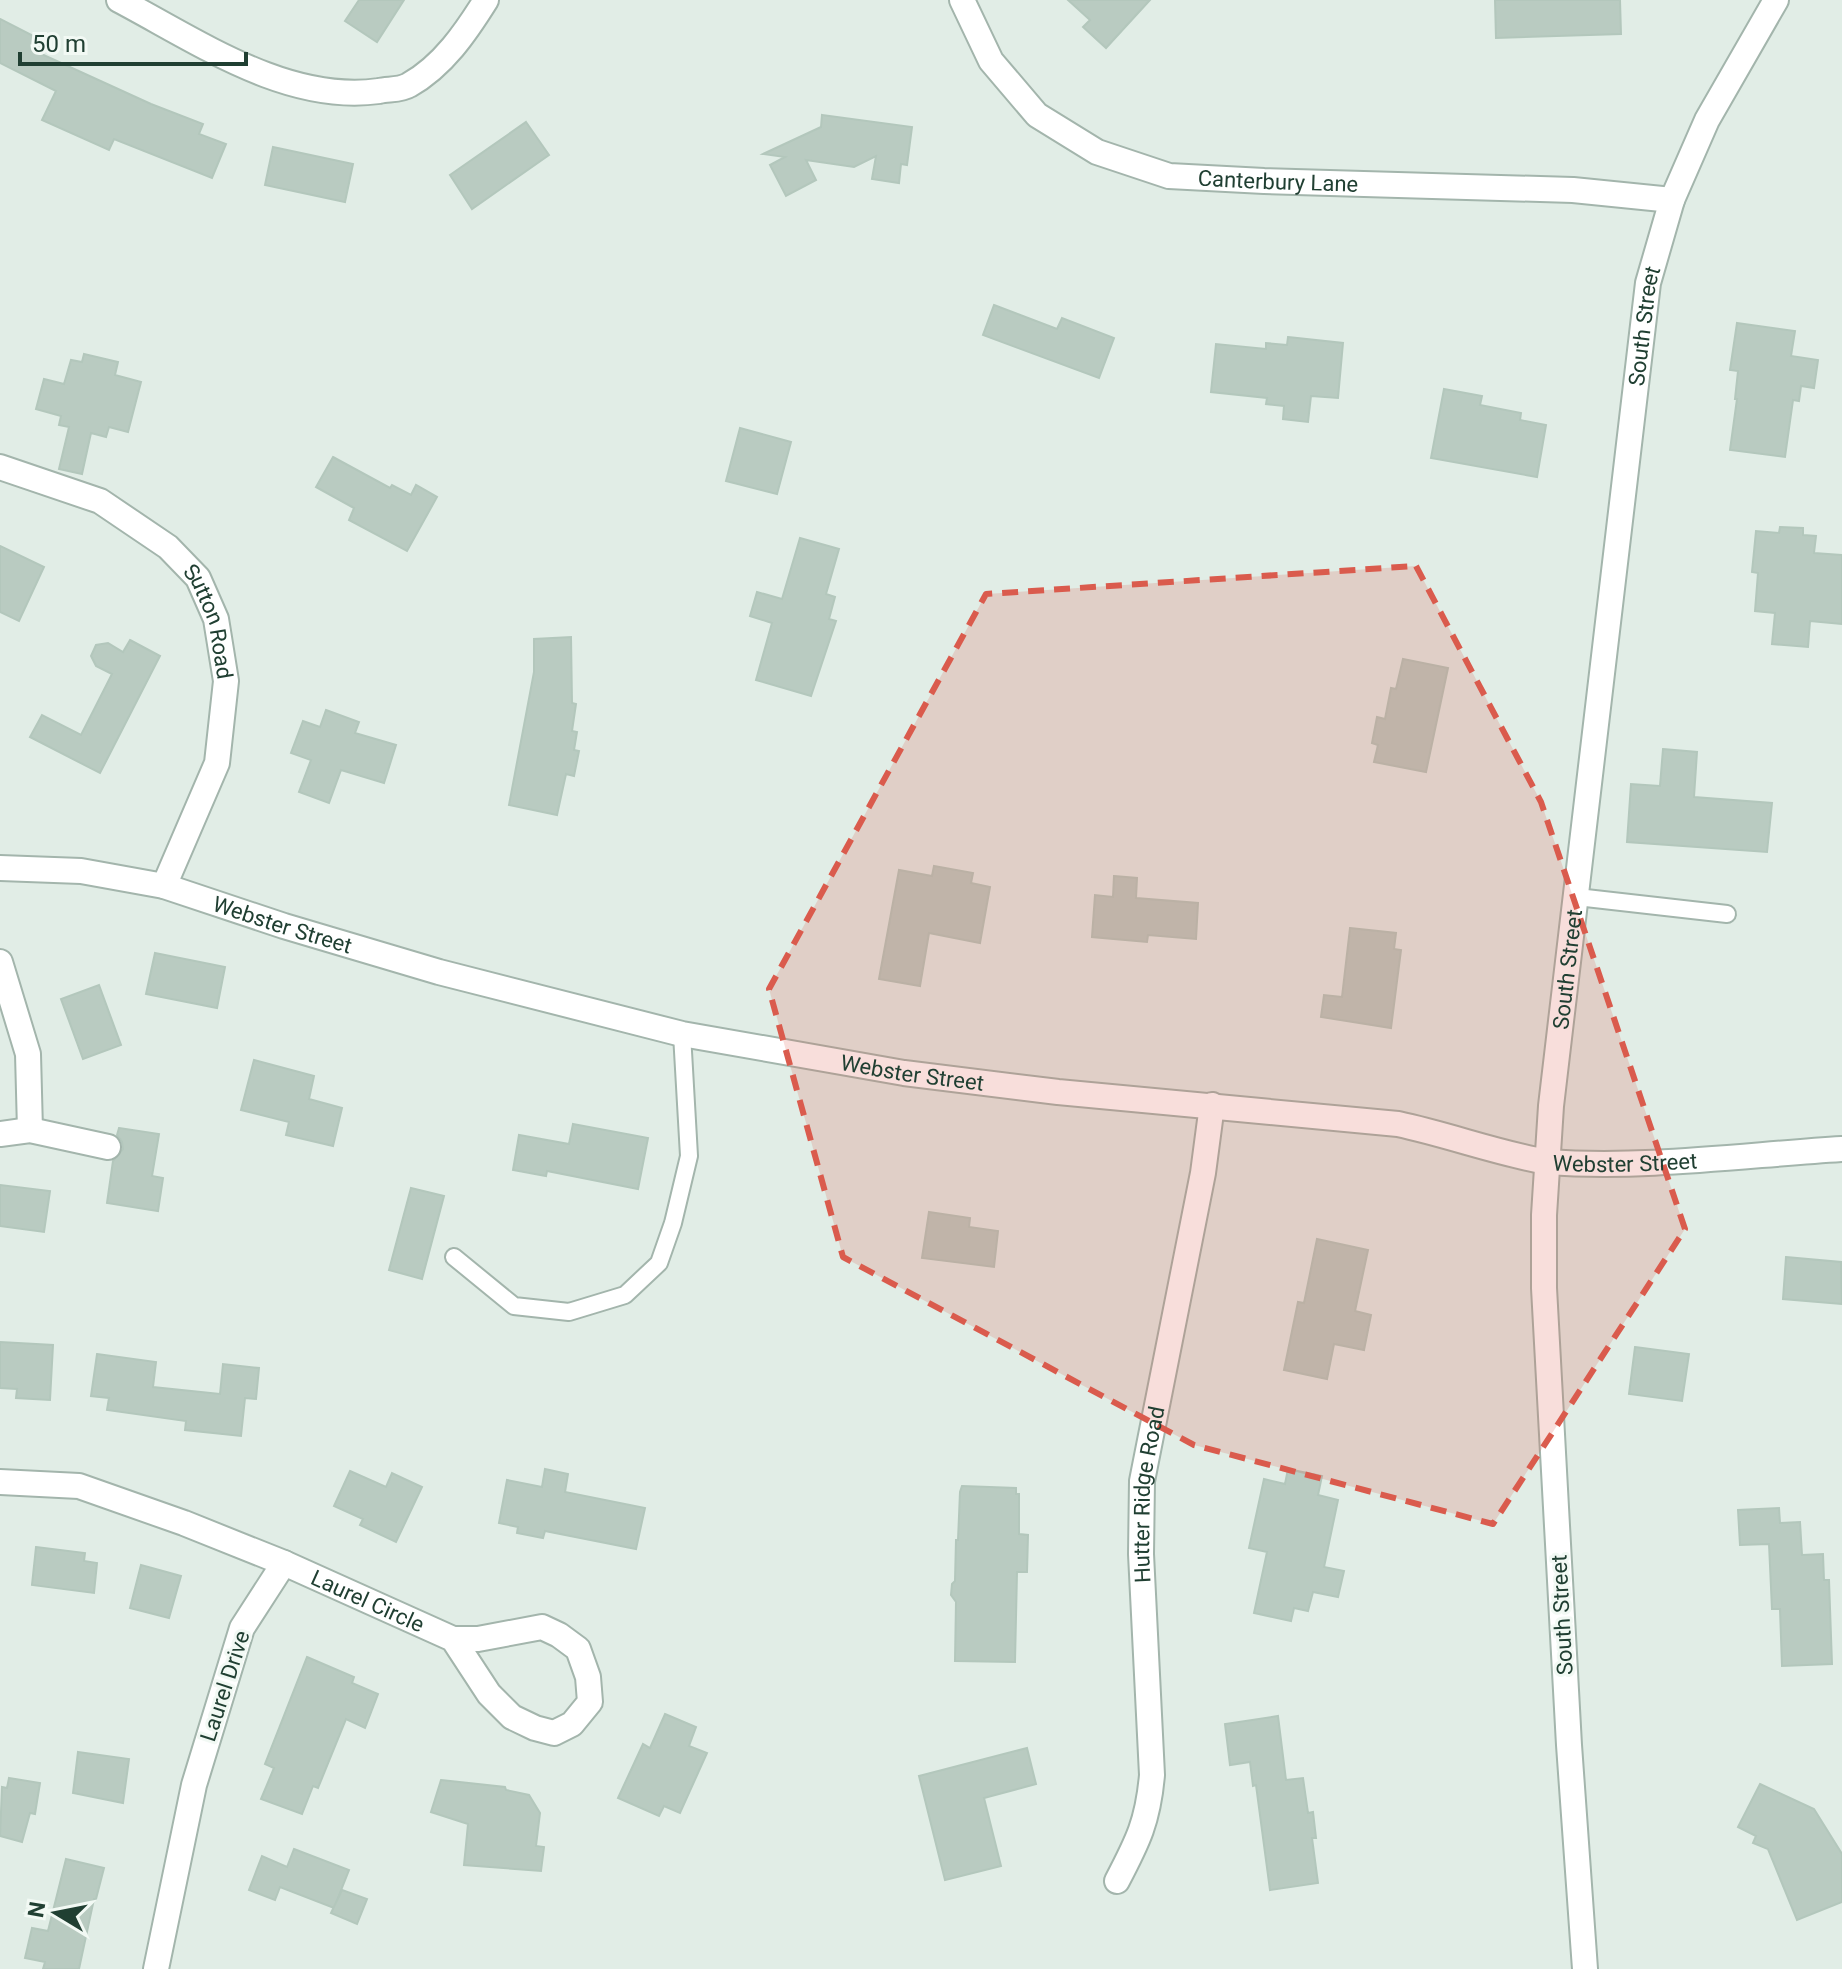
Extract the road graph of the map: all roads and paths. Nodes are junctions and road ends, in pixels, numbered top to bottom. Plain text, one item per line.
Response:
1 (119, 0) edge
2 (486, 0) edge
3 (962, 0) edge
4 (1776, 0) edge
5 (1672, 200) junction
6 (0, 467) edge
7 (0, 868) edge
8 (164, 886) junction
9 (1577, 897) junction
10 (1727, 914) dead end
11 (0, 962) edge
12 (682, 1034) junction
13 (1212, 1105) junction
14 (30, 1130) junction
15 (0, 1134) edge
16 (108, 1147) dead end
17 (1842, 1149) edge
18 (1547, 1162) junction
19 (454, 1257) dead end
20 (0, 1482) edge
21 (284, 1563) junction
22 (453, 1639) junction
23 (1117, 1881) dead end
24 (156, 1969) edge
25 (1585, 1969) edge

1 - 2 street
3 - 5 street, Canterbury Lane
4 - 5 street, South Street
5 - 9 street, South Street
6 - 8 street, Sutton Road
7 - 8 street, Webster Street
8 - 12 street, Webster Street
9 - 10 lane
9 - 18 street, South Street
11 - 14 street
12 - 13 street, Webster Street
12 - 19 lane
13 - 18 street, Webster Street
13 - 23 street, Hutter Ridge Road
14 - 15 street
14 - 16 street
17 - 18 street, Webster Street
18 - 25 street, South Street
20 - 21 street
21 - 22 street, Laurel Circle
21 - 24 street, Laurel Drive
22 - 22 street, Laurel Circle

